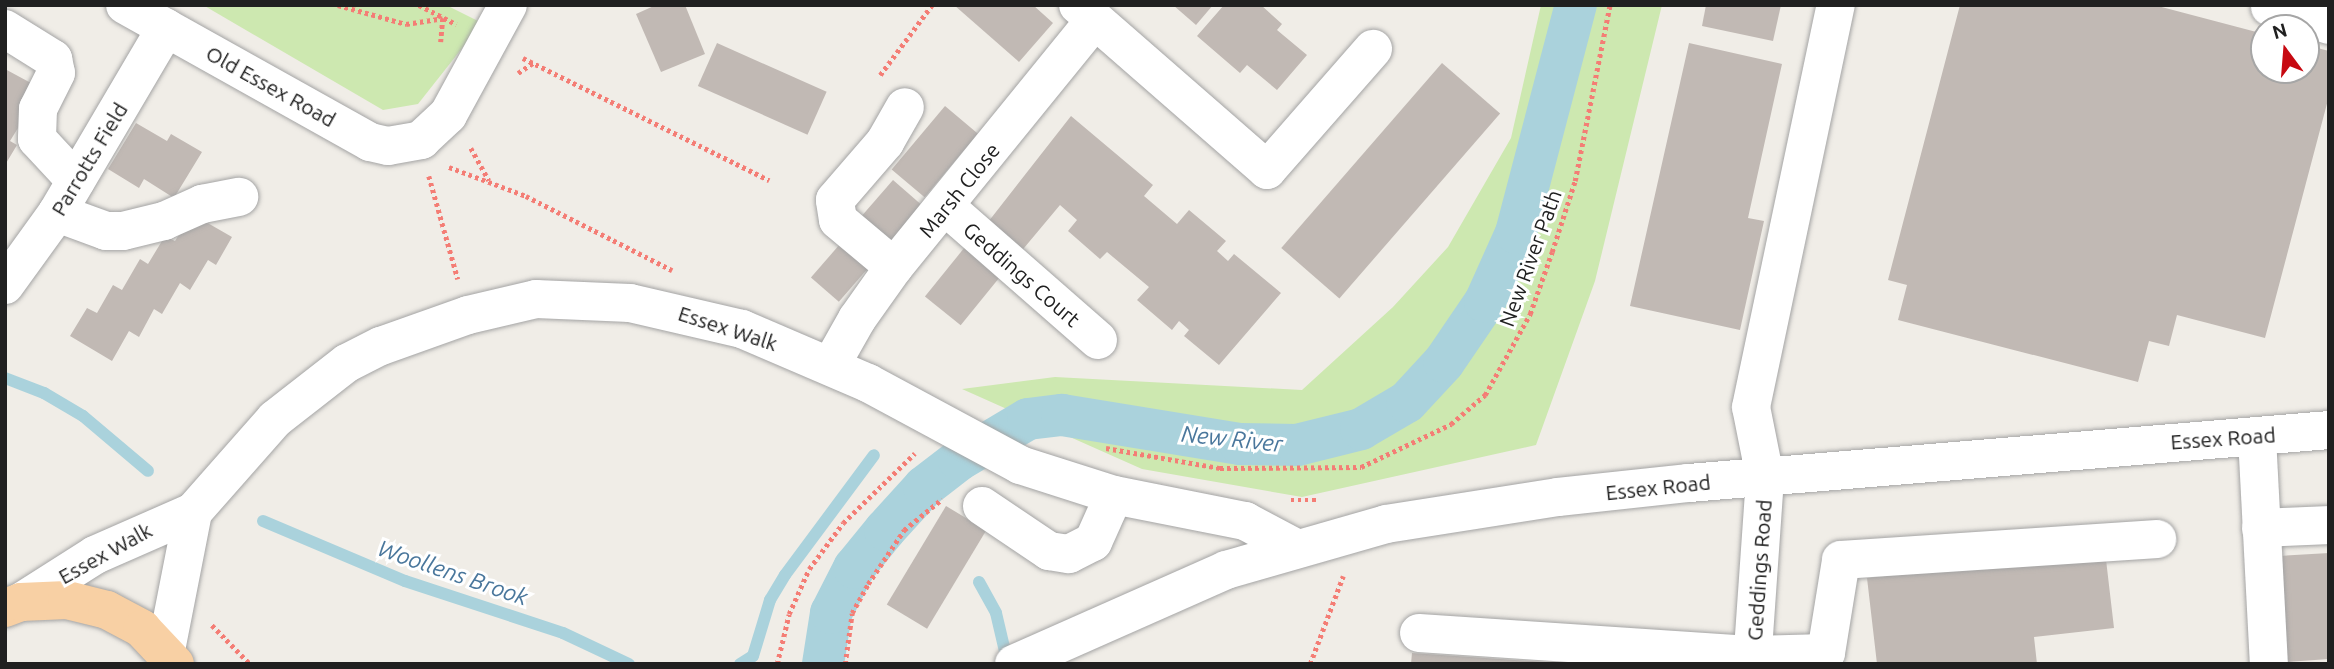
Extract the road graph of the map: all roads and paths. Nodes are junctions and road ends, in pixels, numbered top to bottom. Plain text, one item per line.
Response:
1 (125, 5) edge
2 (338, 5) edge
3 (419, 5) edge
4 (508, 5) edge
5 (1610, 5) edge
6 (1836, 5) edge
7 (2270, 7) edge
8 (1086, 13) edge
9 (443, 18) junction
10 (2329, 25) edge
11 (166, 28) junction
12 (5, 29) edge
13 (488, 41) junction
14 (1373, 49) dead end
15 (905, 107) dead end
16 (423, 150) junction
17 (769, 180) dead end
18 (76, 181) junction
19 (239, 197) dead end
20 (946, 207) junction
21 (57, 213) junction
22 (894, 268) junction
23 (685, 278) dead end
24 (5, 285) edge
25 (460, 286) dead end
26 (1098, 340) dead end
27 (831, 365) junction
28 (946, 427) junction
29 (2329, 430) edge
30 (2257, 437) junction
31 (1765, 477) junction
32 (1070, 482) junction
33 (1114, 495) junction
34 (945, 497) dead end
35 (1286, 500) dead end
36 (1325, 500) dead end
37 (982, 506) dead end
38 (193, 512) junction
39 (2329, 524) edge
40 (2261, 528) junction
41 (2157, 539) dead end
42 (1294, 547) junction
43 (1348, 564) dead end
44 (13, 605) edge
45 (207, 616) dead end
46 (1419, 633) dead end
47 (170, 657) edge
48 (1752, 659) edge
49 (250, 664) edge
50 (777, 664) edge
51 (845, 664) edge
52 (1014, 664) edge
53 (1310, 664) edge
54 (2269, 664) edge

1 - 11 street, Old Essex Road
2 - 9 path
3 - 9 path
4 - 13 street
5 - 32 path, New River Path
6 - 31 street, Geddings Road
7 - 10 street
8 - 14 street, Marsh Close
8 - 20 street, Marsh Close
9 - 13 path
11 - 16 street, Old Essex Road
11 - 18 street, Parrotts Field
12 - 18 street
13 - 16 street
13 - 17 path
15 - 22 street
16 - 23 path
16 - 25 path
18 - 21 street, Parrotts Field
19 - 21 street
20 - 22 street, Marsh Close
20 - 26 street, Geddings Court
21 - 24 street, Parrotts Field
22 - 27 street, Marsh Close
27 - 28 street, Essex Walk
27 - 38 street, Essex Walk
28 - 32 street, Essex Walk
28 - 50 path
29 - 30 street, Essex Road
30 - 31 street, Essex Road
30 - 40 street
31 - 42 street, Essex Road
31 - 48 street, Geddings Road
32 - 33 street, Essex Walk
33 - 37 street
33 - 42 street, Essex Walk
34 - 51 path
35 - 36 path
38 - 44 street, Essex Walk
38 - 47 street, Essex Walk
39 - 40 street
40 - 54 street
41 - 48 street
42 - 52 street, Essex Road
43 - 53 path
44 - 47 main road
45 - 49 path
46 - 48 street

